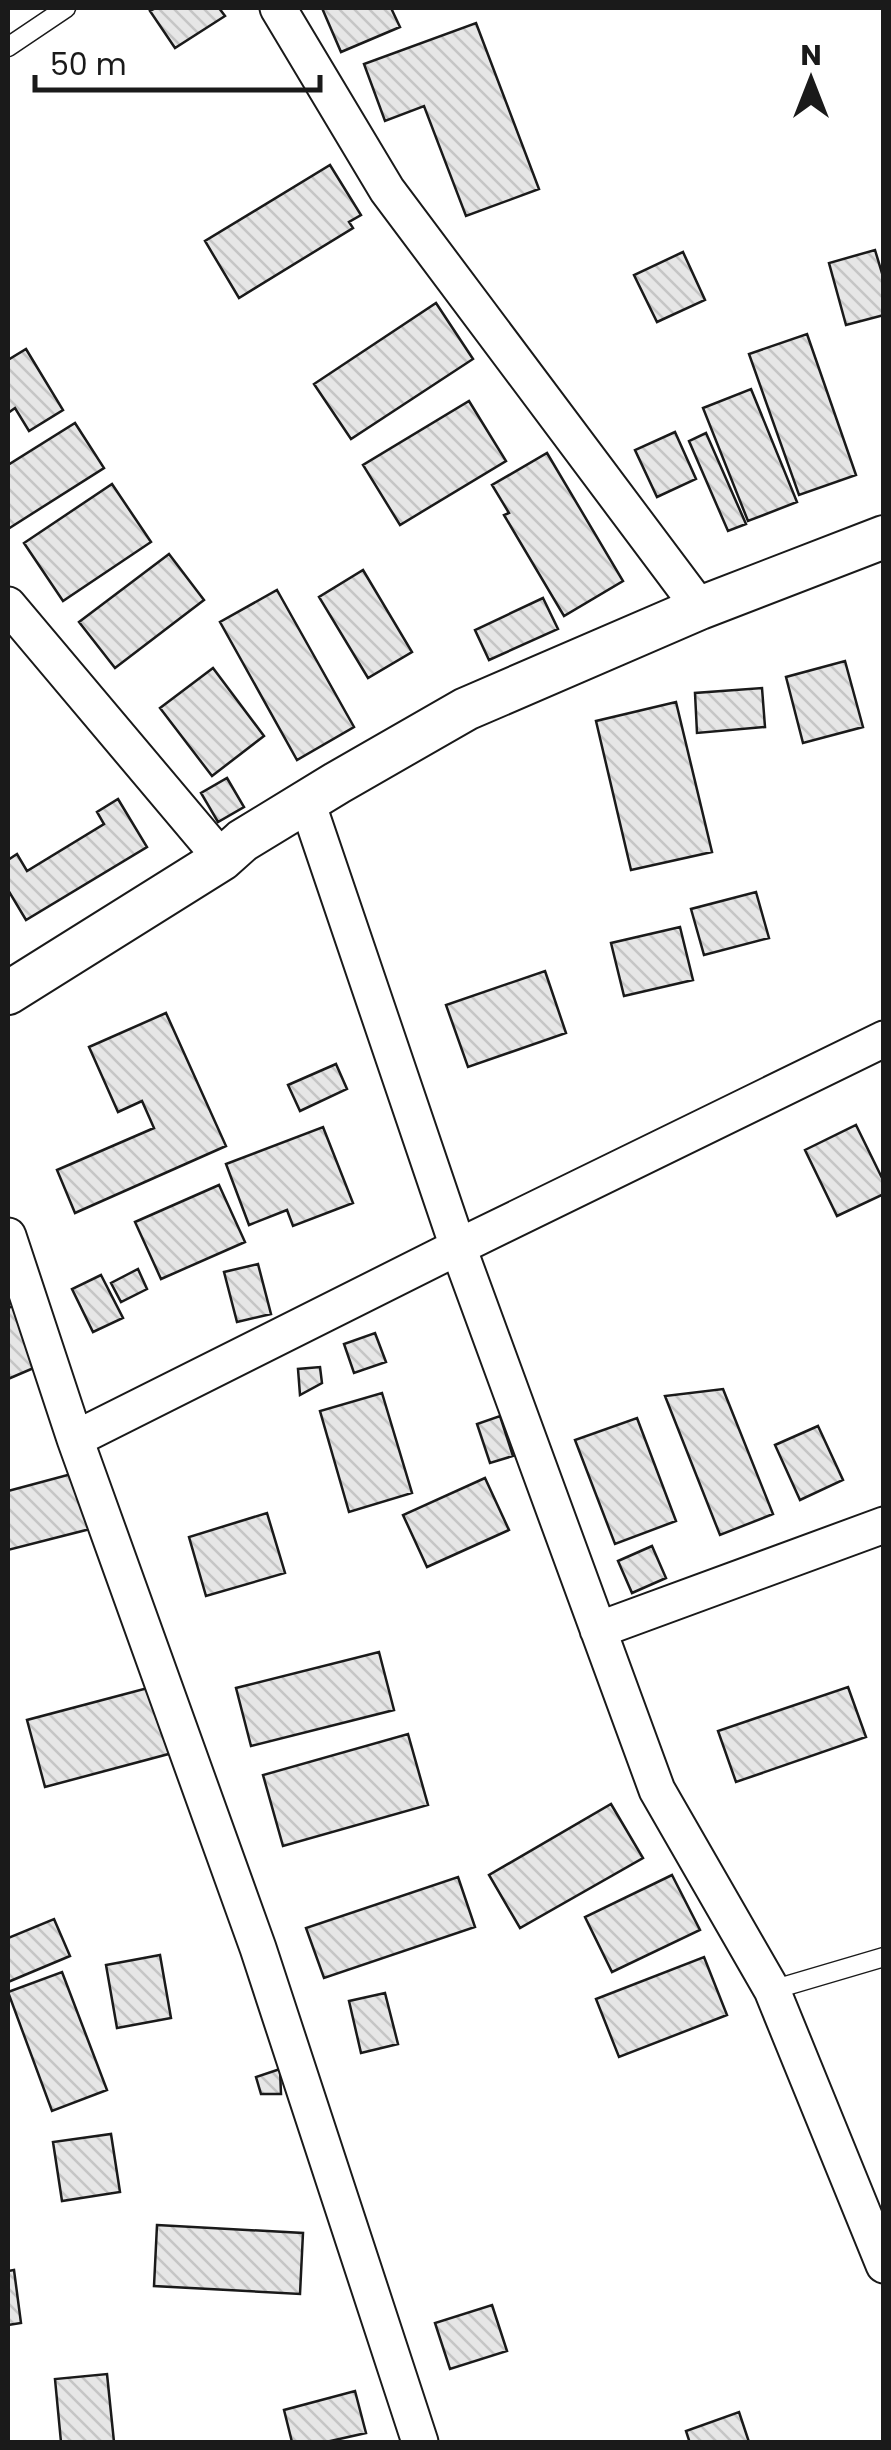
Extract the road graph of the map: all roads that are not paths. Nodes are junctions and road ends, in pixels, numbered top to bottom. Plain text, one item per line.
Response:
1 (66, 8) edge
2 (278, 8) edge
3 (8, 47) edge
4 (884, 538) edge
5 (8, 605) edge
6 (700, 608) junction
7 (306, 802) junction
8 (222, 859) junction
9 (8, 994) edge
10 (884, 1039) edge
11 (8, 1236) edge
12 (458, 1247) junction
13 (75, 1438) junction
14 (884, 1525) edge
15 (598, 1630) junction
16 (884, 1957) edge
17 (772, 1990) junction
18 (884, 2265) edge
19 (420, 2442) edge

1 - 3 lane
2 - 6 street
4 - 6 street
5 - 8 street
6 - 7 street
7 - 8 street
7 - 12 street
8 - 9 street
10 - 12 street
11 - 13 street
12 - 13 street
12 - 15 street
13 - 19 street
14 - 15 street
15 - 17 street
16 - 17 lane
17 - 18 street

